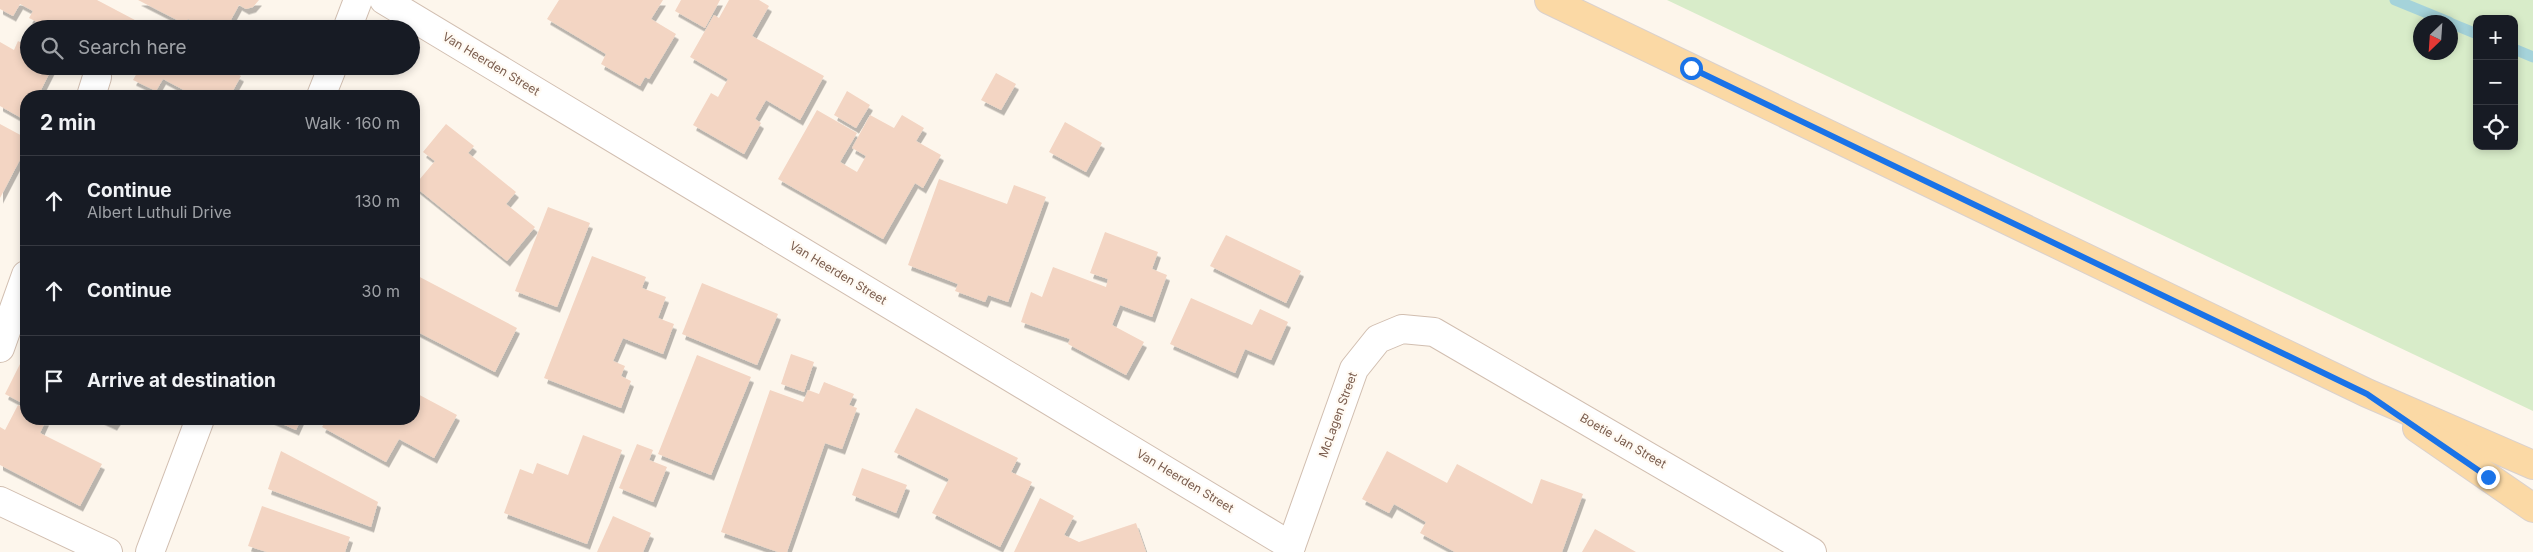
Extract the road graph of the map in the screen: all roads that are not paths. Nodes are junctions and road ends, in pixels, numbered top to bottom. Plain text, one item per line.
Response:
1 (358, 0) edge
2 (384, 0) edge
3 (1549, 0) edge
4 (350, 20) edge
5 (417, 20) edge
6 (420, 22) edge
7 (330, 75) edge
8 (324, 90) edge
9 (20, 292) edge
10 (1434, 332) joint
11 (0, 348) edge
12 (2367, 394) junction
13 (198, 425) edge
14 (2533, 465) edge
15 (0, 501) edge
16 (2533, 508) edge
17 (1290, 549) edge
18 (108, 552) edge
19 (150, 552) edge
20 (1812, 552) edge

1 - 4 street
2 - 5 street, Van Heerden Street
3 - 12 main road
6 - 17 street, Van Heerden Street
7 - 8 street
9 - 11 street
10 - 17 street, McLagen Street
10 - 20 street, Boetie Jan Street
12 - 14 main road
12 - 16 main road
13 - 19 street
15 - 18 street

